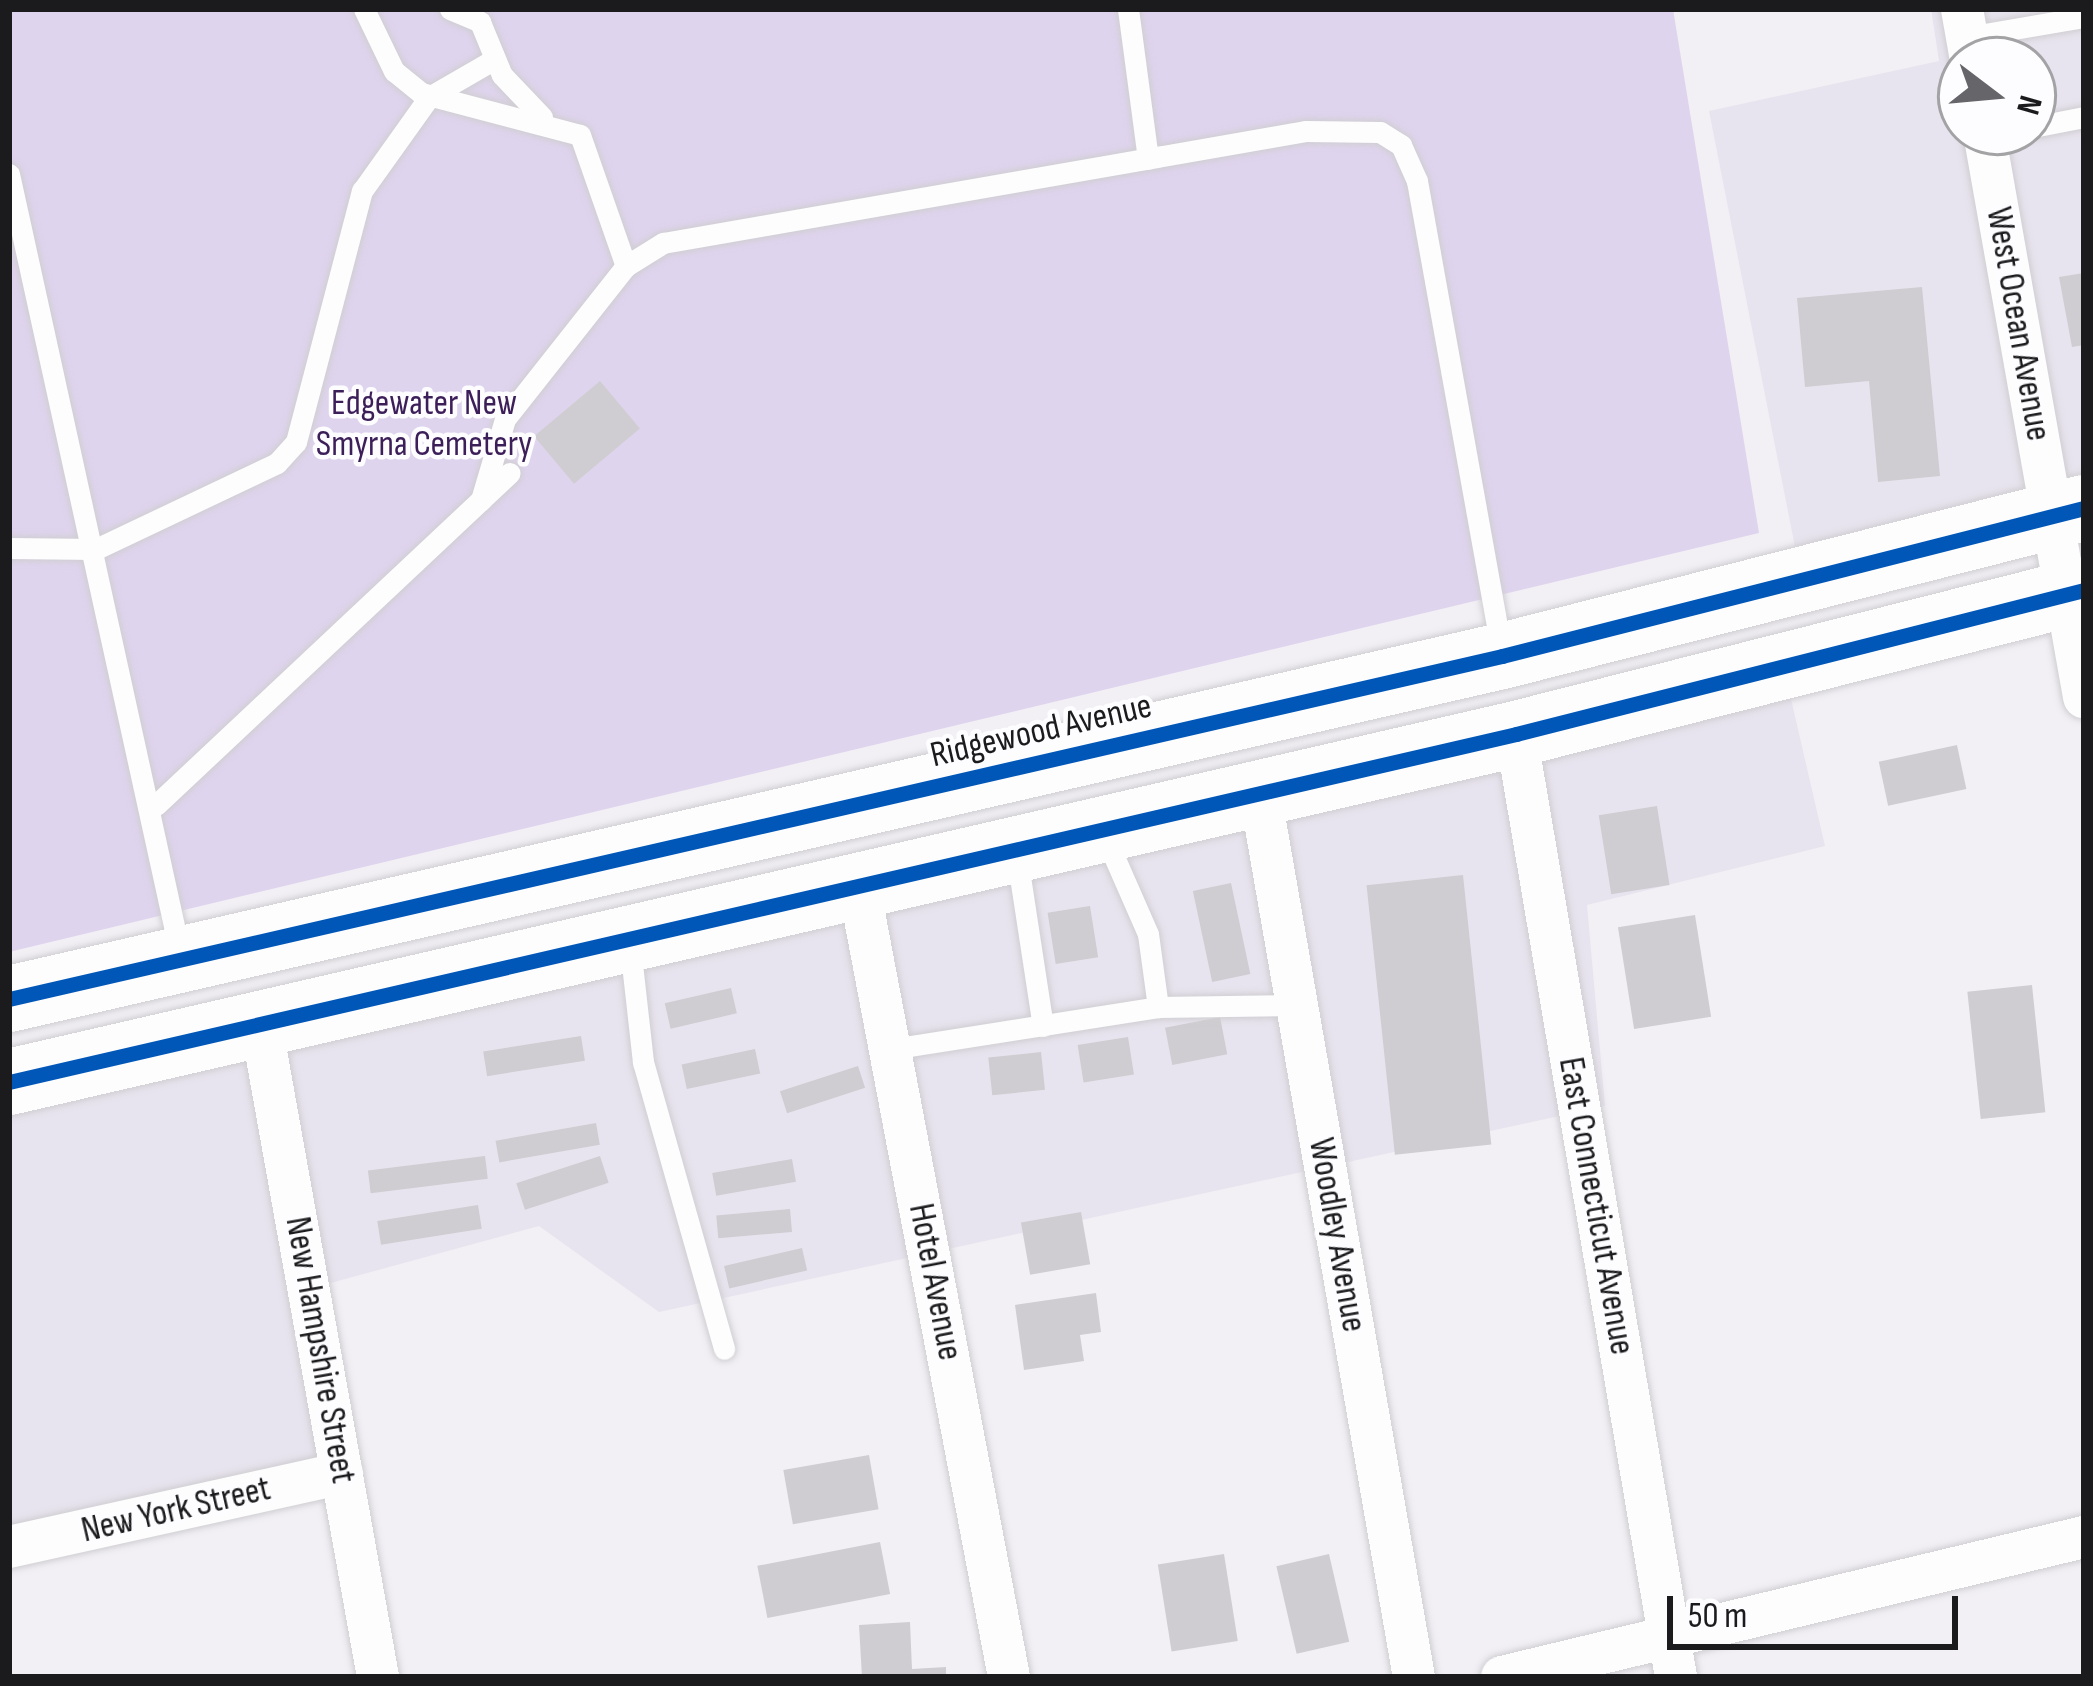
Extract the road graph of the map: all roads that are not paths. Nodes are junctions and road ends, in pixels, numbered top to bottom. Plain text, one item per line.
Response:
1 (364, 9) edge
2 (450, 9) edge
3 (1128, 9) edge
4 (2084, 17) edge
5 (1967, 35) edge
6 (493, 60) junction
7 (430, 97) junction
8 (544, 119) junction
9 (1996, 156) edge
10 (1148, 159) junction
11 (9, 173) edge
12 (626, 266) junction
13 (510, 473) dead end
14 (481, 500) junction
15 (2068, 512) edge
16 (9, 548) edge
17 (96, 549) junction
18 (2075, 592) edge
19 (1502, 656) junction
20 (2084, 697) edge
21 (1516, 734) junction
22 (1260, 793) junction
23 (156, 805) junction
24 (753, 829) junction
25 (1103, 830) junction
26 (1015, 850) junction
27 (859, 887) junction
28 (630, 939) junction
29 (182, 960) junction
30 (9, 999) edge
31 (1297, 1005) junction
32 (1158, 1007) junction
33 (275, 1020) junction
34 (1043, 1026) junction
35 (9, 1048) edge
36 (891, 1049) junction
37 (9, 1082) edge
38 (724, 1349) dead end
39 (342, 1473) junction
40 (2084, 1537) edge
41 (9, 1547) edge
42 (1669, 1635) junction
43 (378, 1677) edge
44 (1009, 1677) edge
45 (1414, 1677) edge
46 (1502, 1677) edge
47 (1676, 1677) edge

1 - 7 lane
2 - 6 lane
3 - 10 lane
4 - 5 lane
6 - 7 lane
6 - 8 lane
7 - 8 lane
7 - 17 lane
8 - 12 lane
9 - 15 street, West Ocean Avenue
10 - 12 lane
10 - 19 lane
11 - 17 lane
12 - 14 lane
13 - 14 lane
14 - 23 lane
15 - 18 street, West Ocean Avenue
15 - 19 main road, Ridgewood Avenue
16 - 17 lane
17 - 23 lane
18 - 20 street, West Ocean Avenue
18 - 21 main road
19 - 24 main road, Ridgewood Avenue
21 - 22 main road
21 - 42 street, East Connecticut Avenue
22 - 25 main road
22 - 31 street, Woodley Avenue
23 - 29 lane
24 - 29 main road, Ridgewood Avenue
24 - 33 main road
25 - 26 main road
25 - 32 lane
26 - 27 main road
26 - 34 lane
27 - 28 main road
27 - 36 street, Hotel Avenue
28 - 33 main road
28 - 38 lane
29 - 30 main road, Ridgewood Avenue
29 - 35 main road
31 - 32 lane
31 - 45 street, Woodley Avenue
32 - 34 lane
33 - 37 main road
33 - 39 street, New Hampshire Street
34 - 36 lane
36 - 44 street, Hotel Avenue
39 - 41 street, New York Street
39 - 43 street, New Hampshire Street
40 - 42 street
42 - 46 street
42 - 47 street, East Connecticut Avenue

